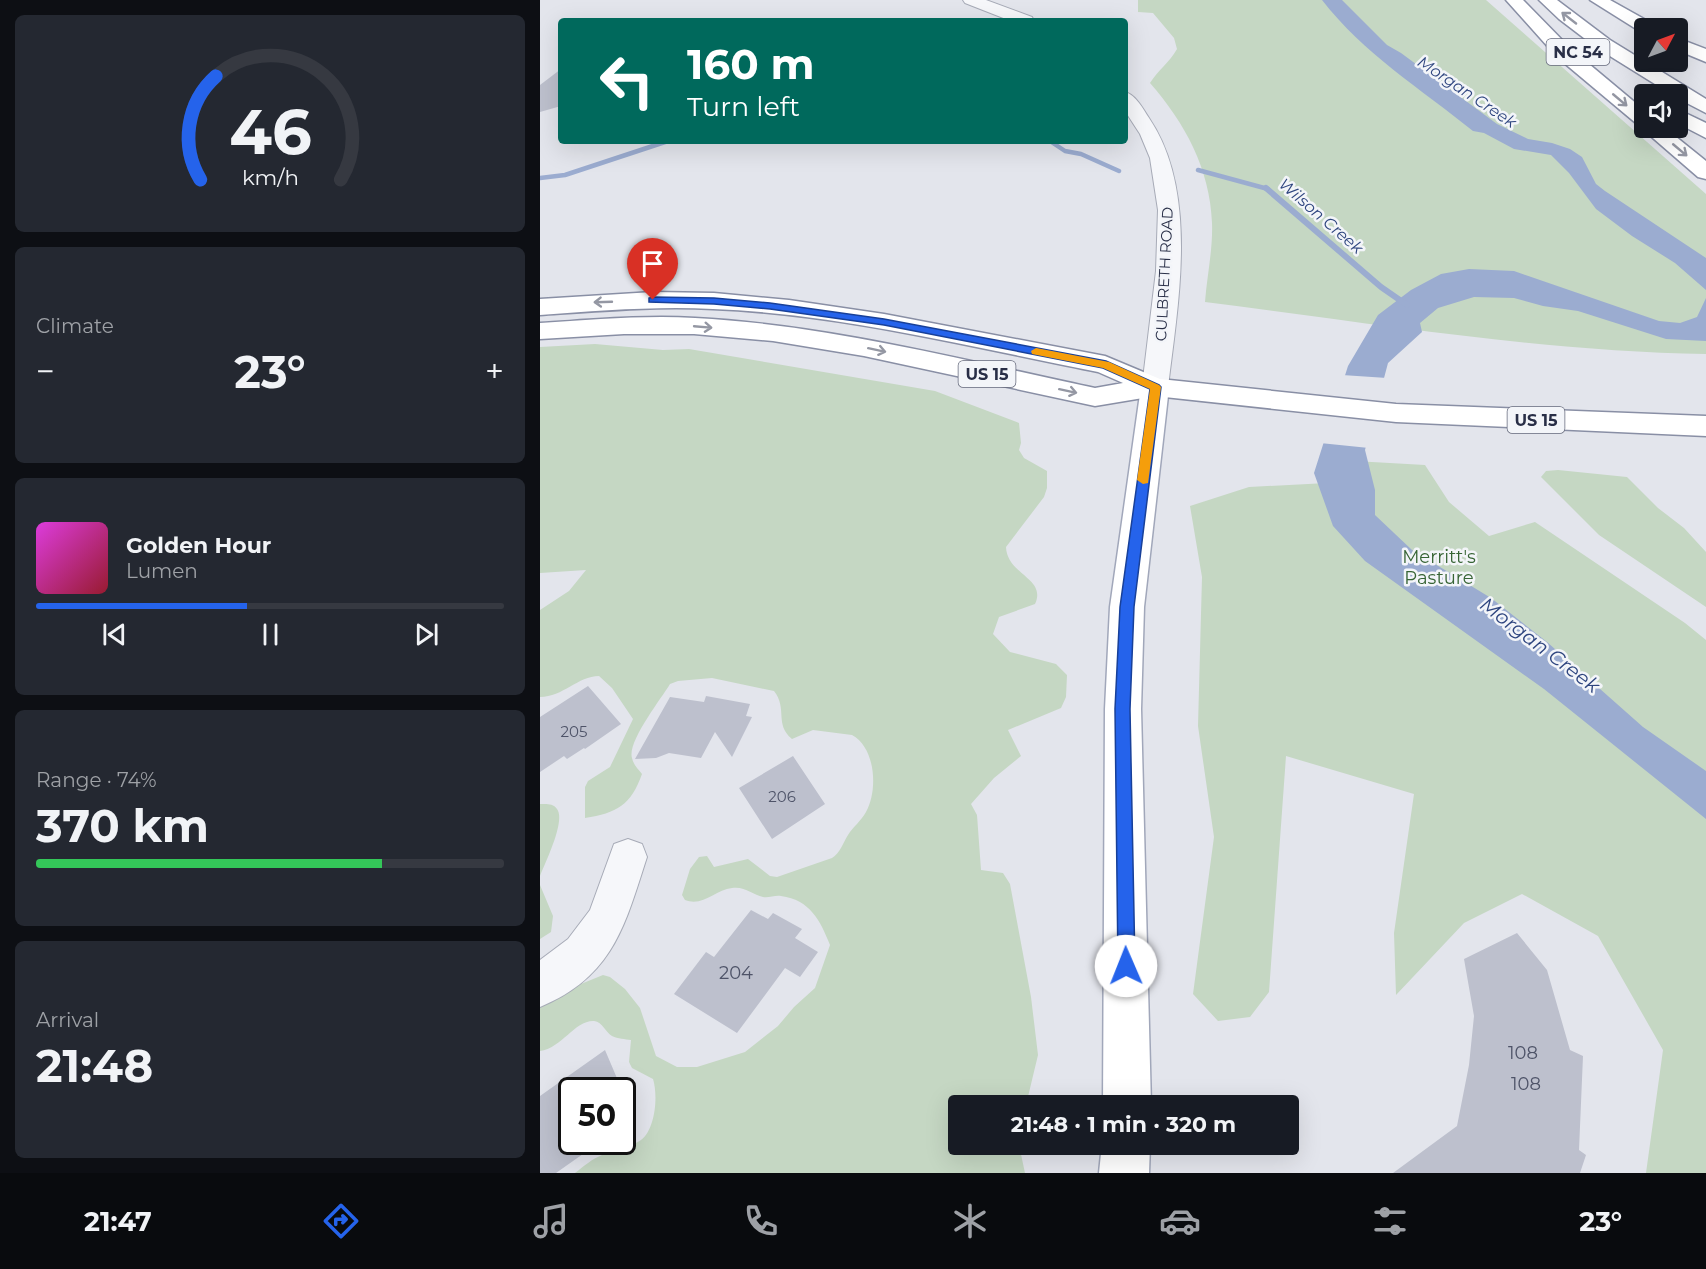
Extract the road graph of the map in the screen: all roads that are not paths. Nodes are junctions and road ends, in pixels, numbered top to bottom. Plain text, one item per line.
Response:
1 (972, 0) edge
2 (1547, 0) edge
3 (1598, 0) edge
4 (1515, 1) edge
5 (993, 3) edge
6 (1020, 18) edge
7 (1634, 21) edge
8 (1688, 48) edge
9 (1706, 56) edge
10 (1634, 89) edge
11 (1128, 103) edge
12 (1706, 107) edge
13 (1634, 112) edge
14 (1688, 121) edge
15 (1706, 132) edge
16 (1665, 138) edge
17 (1706, 172) edge
18 (540, 307) edge
19 (540, 331) edge
20 (1155, 387) junction
21 (1706, 426) edge
22 (628, 857) dead end
23 (540, 986) edge
24 (1127, 1095) edge
25 (1125, 1155) edge
26 (1124, 1173) edge

1 - 5 street
12 -> 2 main road, NC 54
3 - 7 main road
4 - 10 main road, NC 54
4 -> 13 main road
5 - 6 street
8 - 9 main road
11 - 20 street, CULBRETH ROAD
14 - 15 main road
16 -> 17 main road
20 -> 18 main road, US 15
19 -> 20 main road, US 15
20 - 21 main road, US 15
20 - 24 main road
22 - 23 street
25 - 26 main road

